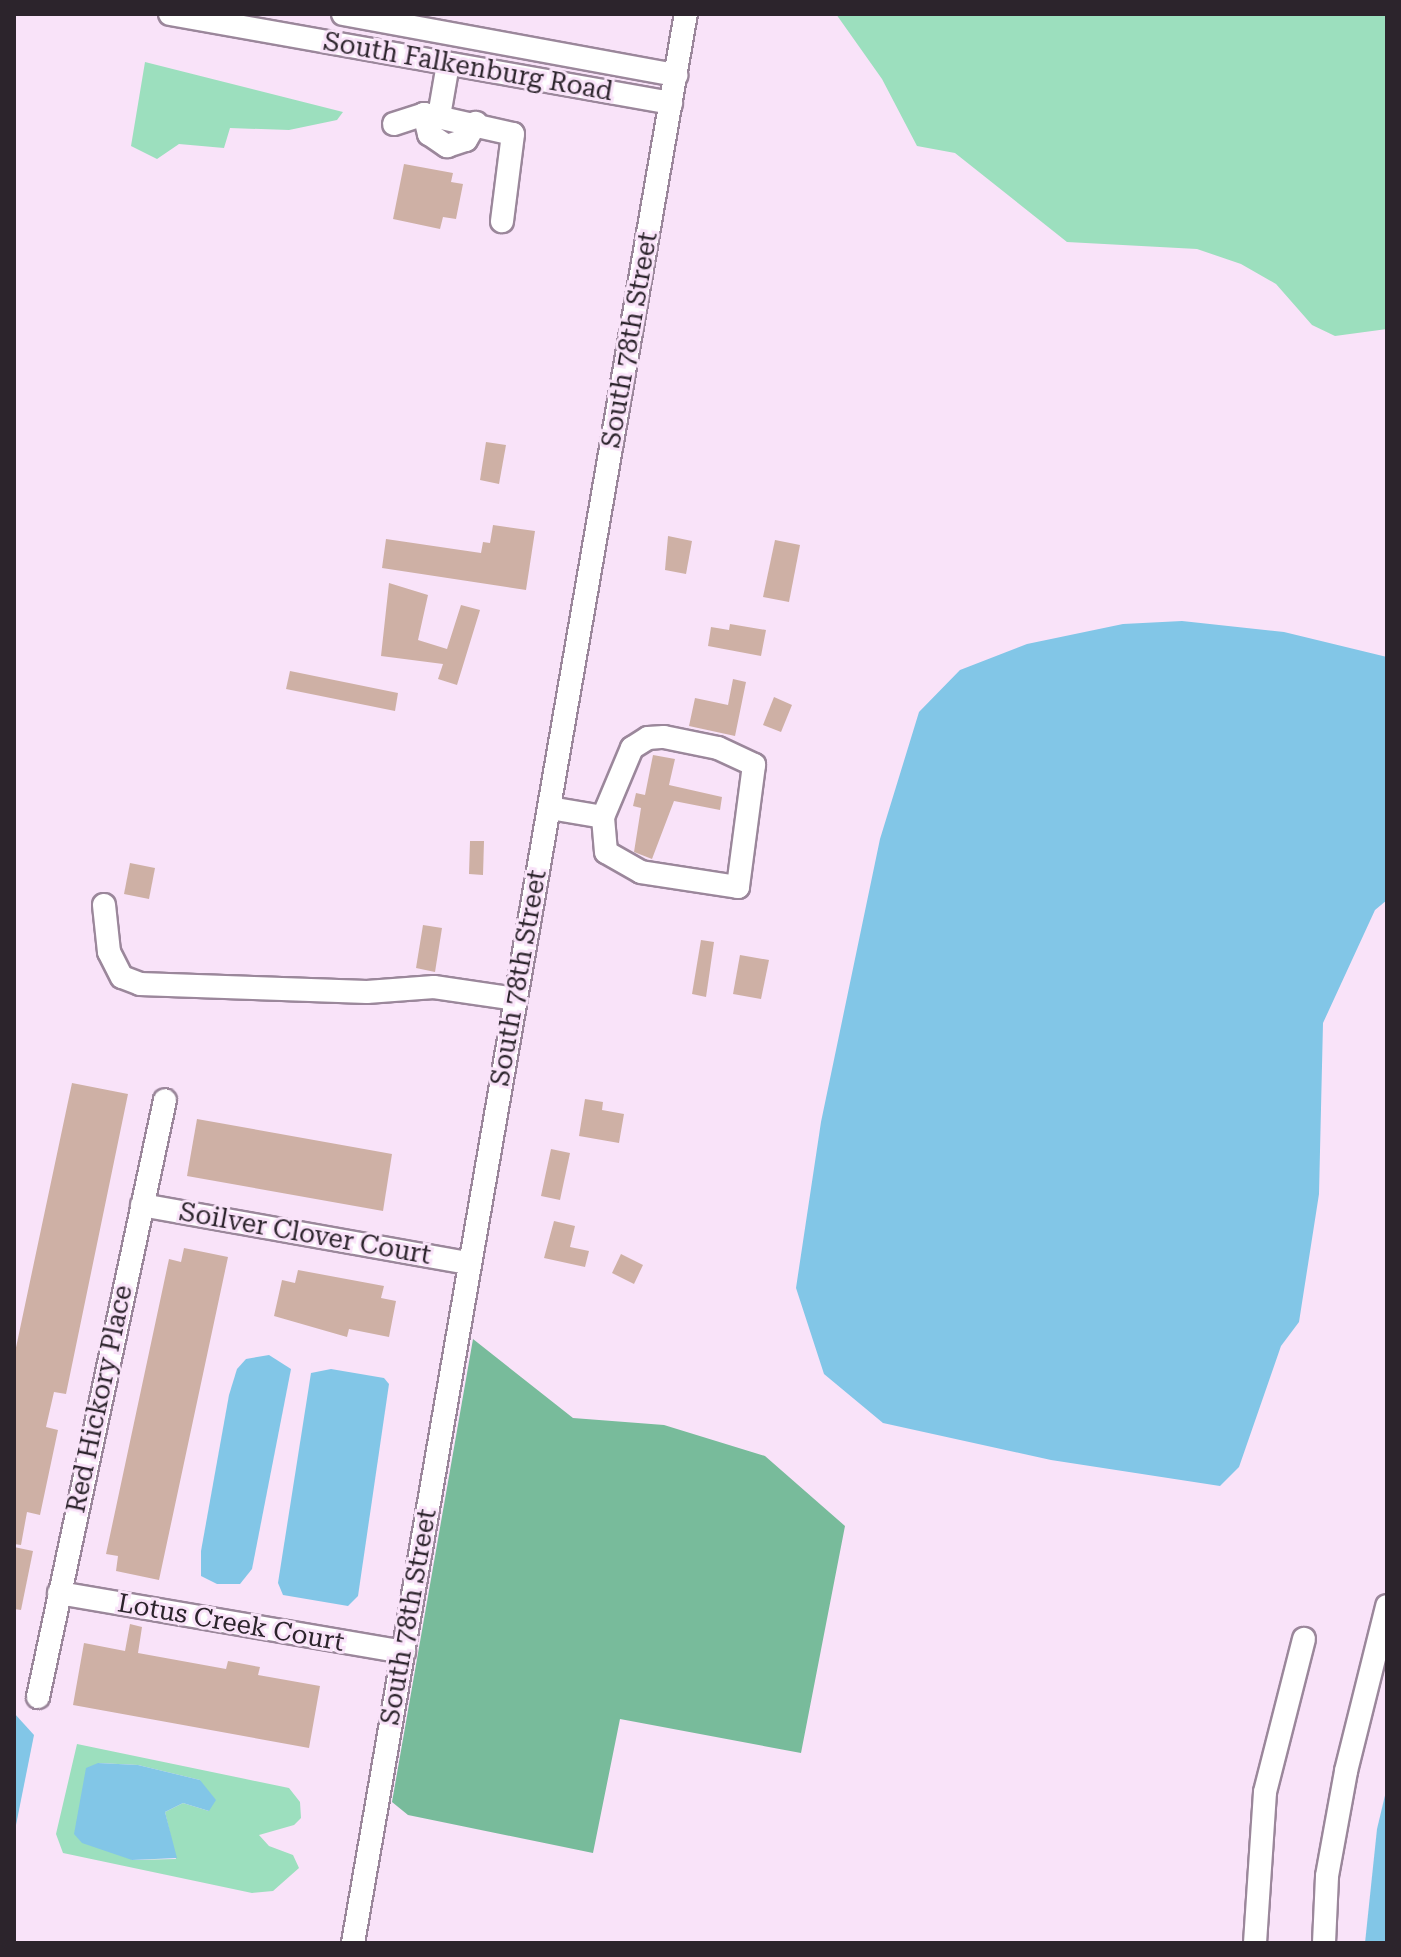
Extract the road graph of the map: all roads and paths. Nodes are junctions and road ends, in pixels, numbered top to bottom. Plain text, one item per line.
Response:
1 (170, 14) edge
2 (343, 14) edge
3 (686, 14) edge
4 (448, 64) junction
5 (676, 75) junction
6 (671, 103) junction
7 (432, 115) junction
8 (394, 124) dead end
9 (502, 221) dead end
10 (550, 808) junction
11 (603, 817) junction
12 (104, 905) dead end
13 (515, 999) junction
14 (165, 1100) dead end
15 (142, 1205) junction
16 (468, 1263) junction
17 (59, 1593) junction
18 (1387, 1606) edge
19 (1304, 1639) dead end
20 (404, 1652) junction
21 (38, 1697) dead end
22 (353, 1943) edge
23 (1255, 1943) edge
24 (1324, 1943) edge

1 - 4 street, South Falkenburg Road
2 - 5 street, South Falkenburg Road
3 - 5 street, South 78th Street
4 - 6 street, South Falkenburg Road
4 - 7 street
5 - 6 street, South 78th Street
6 - 10 street, South 78th Street
7 - 8 street
7 - 9 street
10 - 11 street
10 - 13 street, South 78th Street
11 - 11 street
12 - 13 street
13 - 16 street, South 78th Street
14 - 15 street, Red Hickory Place
15 - 16 street, Soilver Clover Court
15 - 17 street, Red Hickory Place
16 - 20 street, South 78th Street
17 - 20 street, Lotus Creek Court
17 - 21 street, Red Hickory Place
18 - 24 street
19 - 23 street
20 - 22 street, South 78th Street

